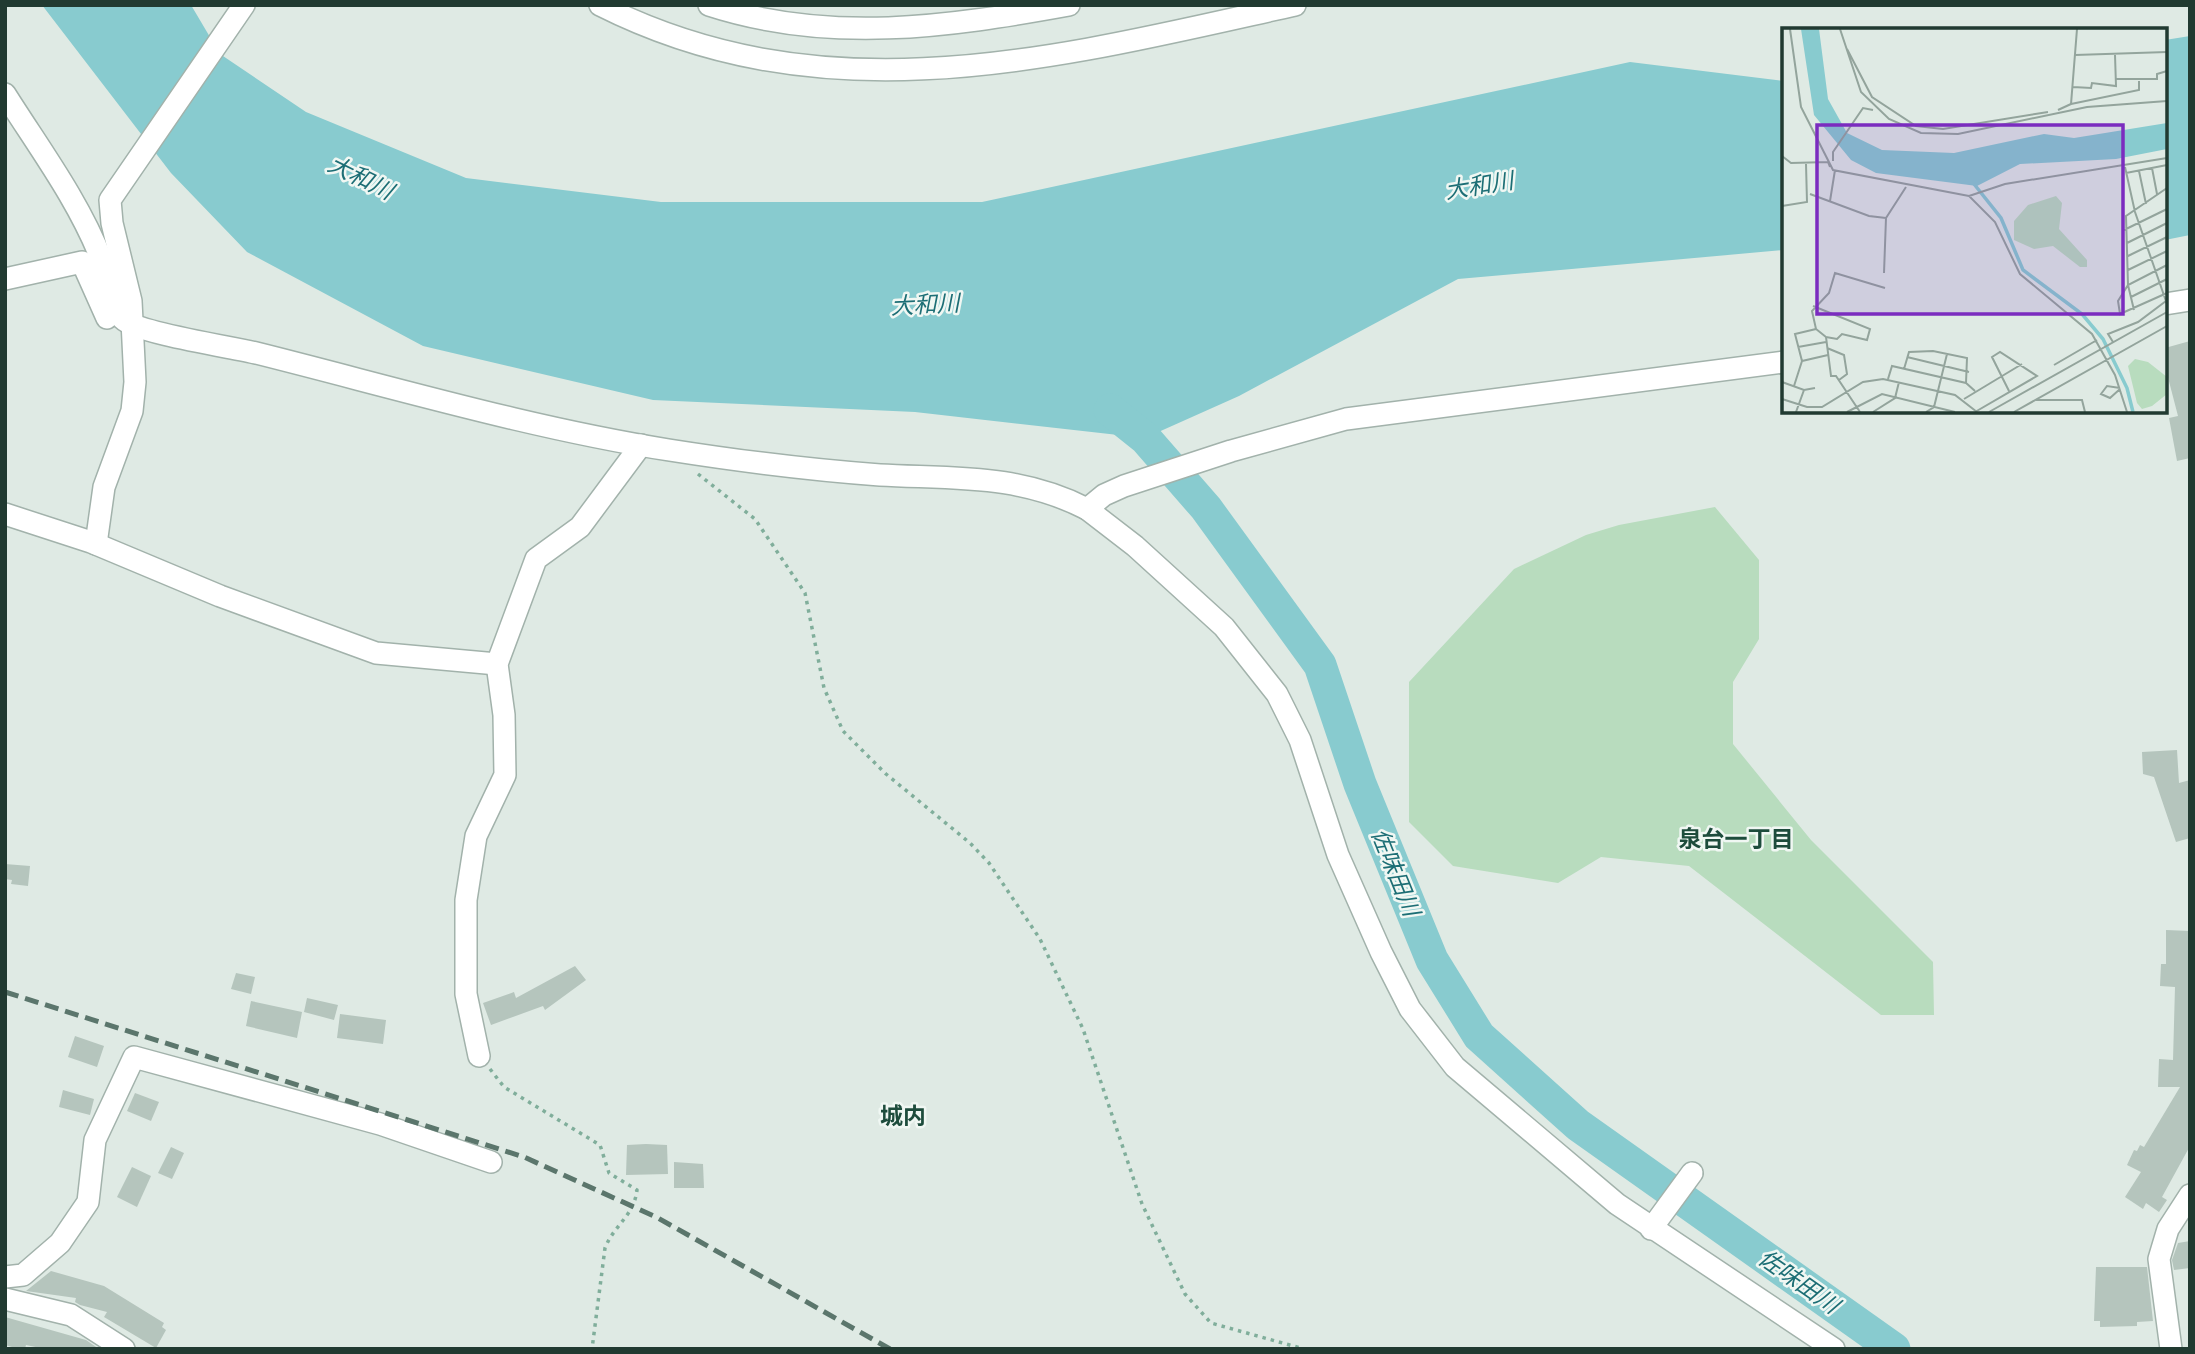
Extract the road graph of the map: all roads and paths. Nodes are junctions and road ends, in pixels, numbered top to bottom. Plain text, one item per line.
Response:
1 (244, 5) edge
2 (600, 5) edge
3 (709, 5) edge
4 (1069, 5) edge
5 (1295, 5) edge
6 (5, 94) edge
7 (5, 279) edge
8 (2190, 300) edge
9 (2167, 304) edge
10 (132, 326) junction
11 (1782, 362) edge
12 (641, 444) junction
13 (696, 473) dead end
14 (1087, 509) junction
15 (5, 514) edge
16 (96, 544) junction
17 (497, 664) junction
18 (480, 1056) joint
19 (491, 1162) dead end
20 (1692, 1172) dead end
21 (2190, 1195) edge
22 (1655, 1224) junction
23 (5, 1277) edge
24 (5, 1299) edge
25 (124, 1349) edge
26 (592, 1349) edge
27 (1304, 1349) edge
28 (1834, 1349) edge
29 (2171, 1349) edge

1 - 10 street
2 - 5 street
3 - 4 street
6 - 10 street
7 - 10 street
8 - 9 street
10 - 12 street
10 - 16 street
11 - 14 street
12 - 14 street
12 - 17 street
13 - 27 path
14 - 22 street
15 - 16 street
16 - 17 street
17 - 18 street
18 - 26 path
19 - 23 street
20 - 22 street
21 - 29 street
22 - 28 street
24 - 25 street

